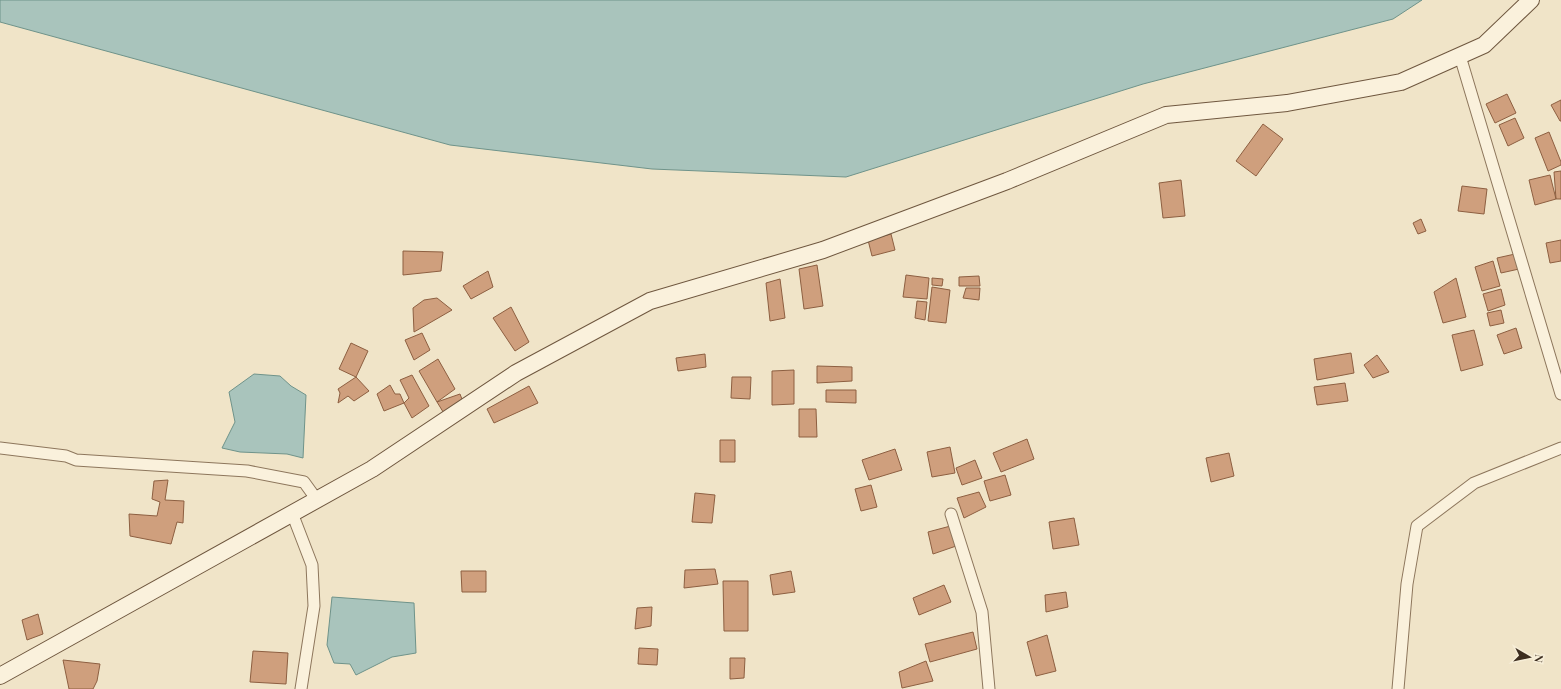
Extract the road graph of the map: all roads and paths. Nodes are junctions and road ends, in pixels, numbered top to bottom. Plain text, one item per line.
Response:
1 (1531, 0) edge
2 (1460, 56) junction
3 (1561, 394) edge
4 (0, 448) edge
5 (1561, 448) edge
6 (317, 499) junction
7 (292, 513) junction
8 (951, 514) dead end
9 (0, 676) edge
10 (301, 689) edge
11 (989, 689) edge
12 (1398, 689) edge

1 - 2 main road
2 - 3 street
2 - 6 main road
4 - 6 street
5 - 12 street
6 - 7 main road
7 - 9 main road
7 - 10 street
8 - 11 street

